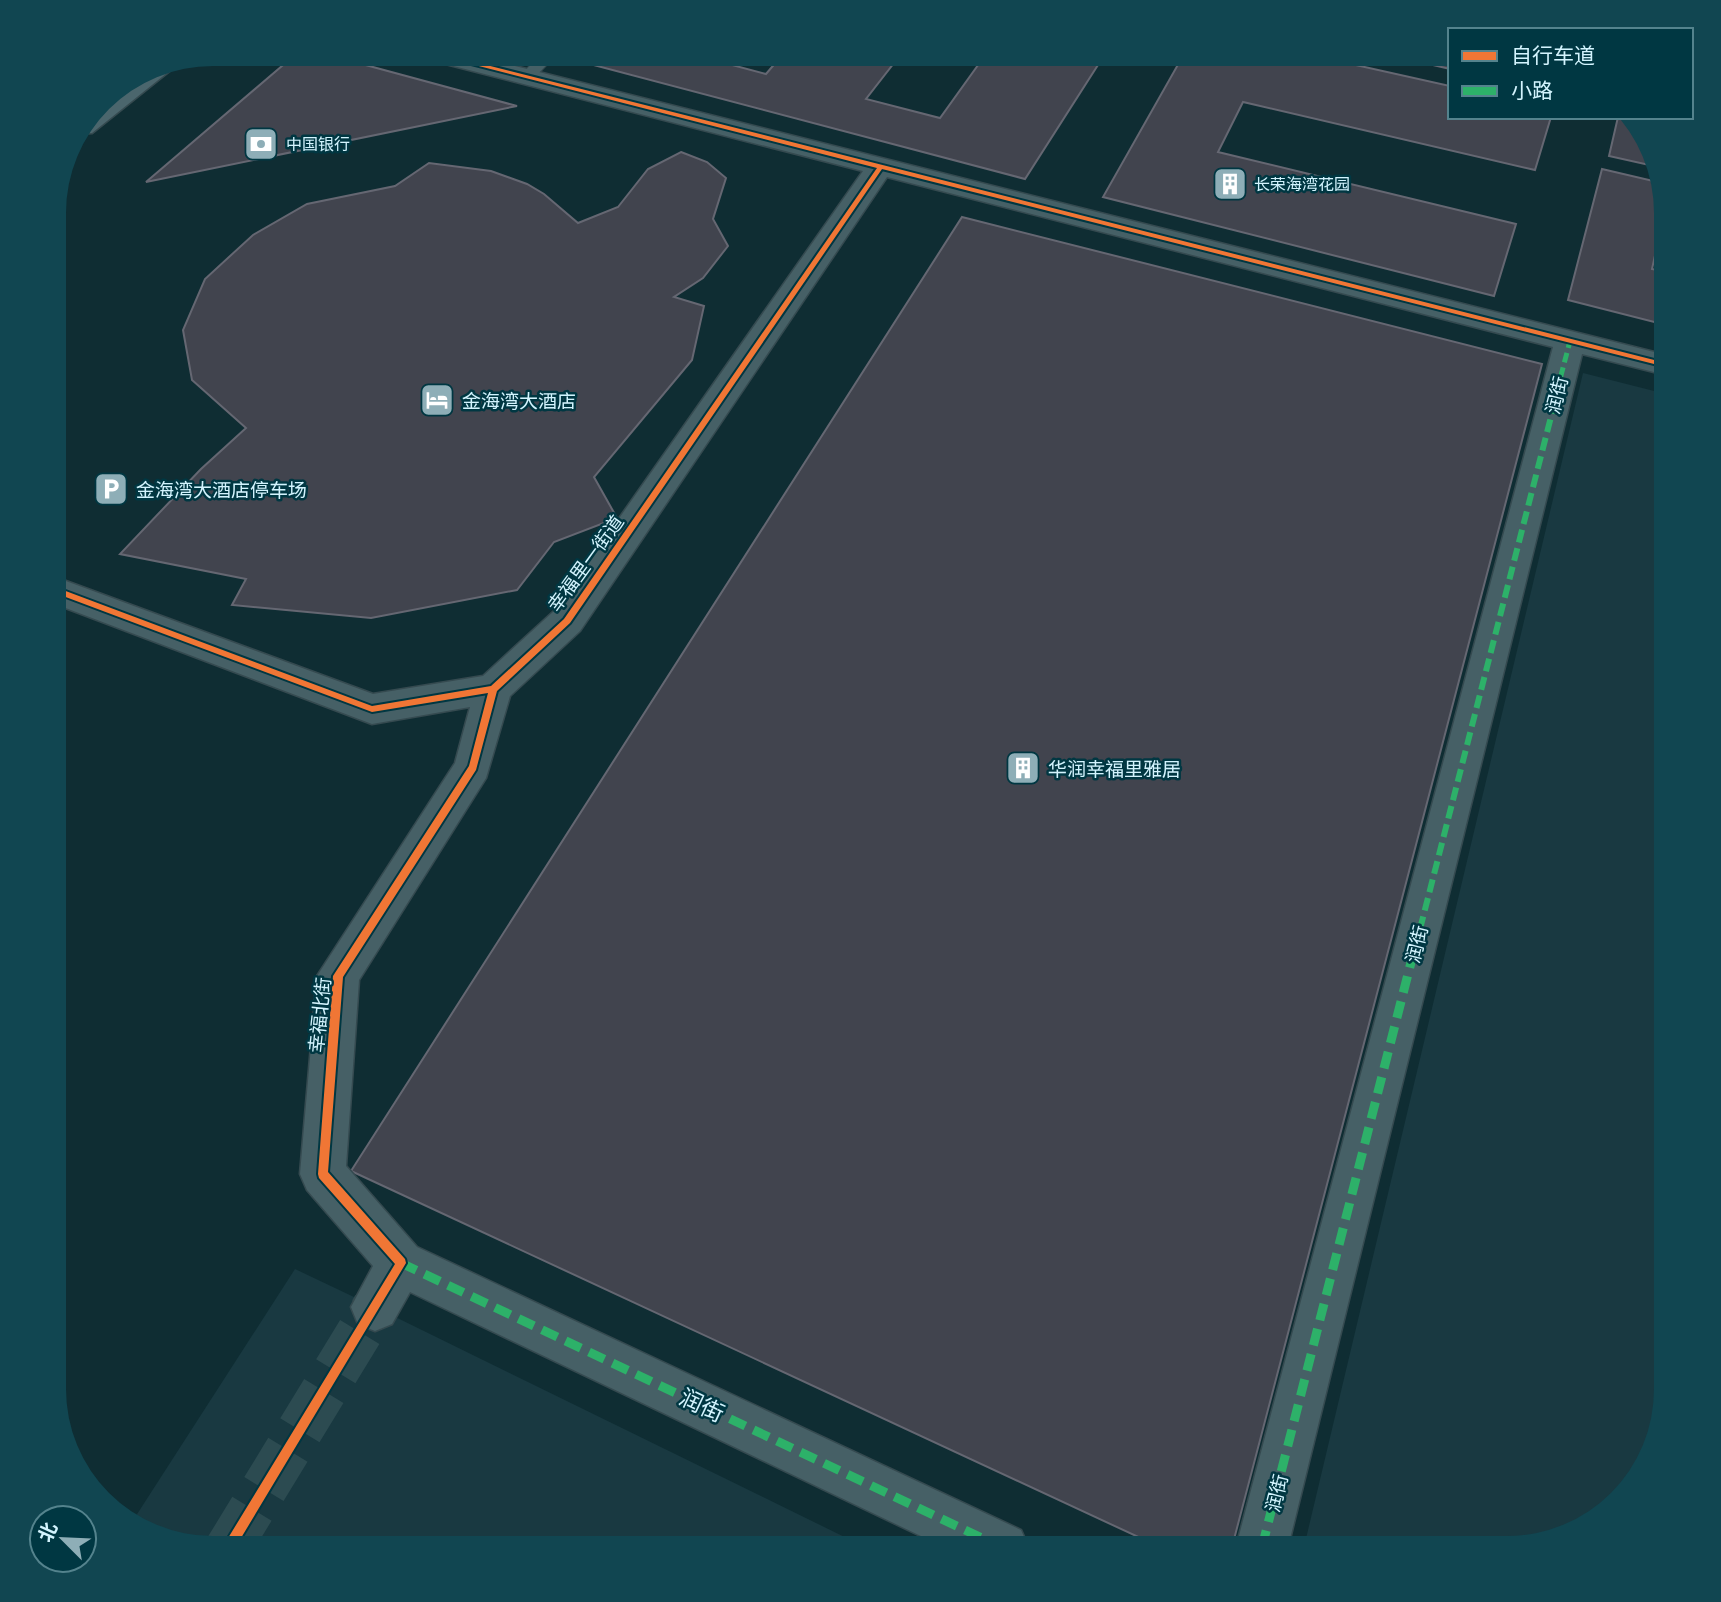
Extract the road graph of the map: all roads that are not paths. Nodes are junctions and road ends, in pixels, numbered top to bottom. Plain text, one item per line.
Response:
1 (481, 66) edge
2 (539, 66) edge
3 (527, 78) junction
4 (880, 167) junction
5 (1570, 341) junction
6 (1654, 362) edge
7 (67, 595) edge
8 (493, 689) junction
9 (401, 1263) junction
10 (375, 1307) tunnel mouth
11 (978, 1536) edge
12 (1265, 1536) edge

1 - 3 street
2 - 3 lane
3 - 4 street
4 - 5 street
4 - 8 street, 幸福里一街道
5 - 6 street
5 - 12 street, 润街
7 - 8 street
8 - 9 street, 幸福北街
9 - 10 street
9 - 11 street, 润街

